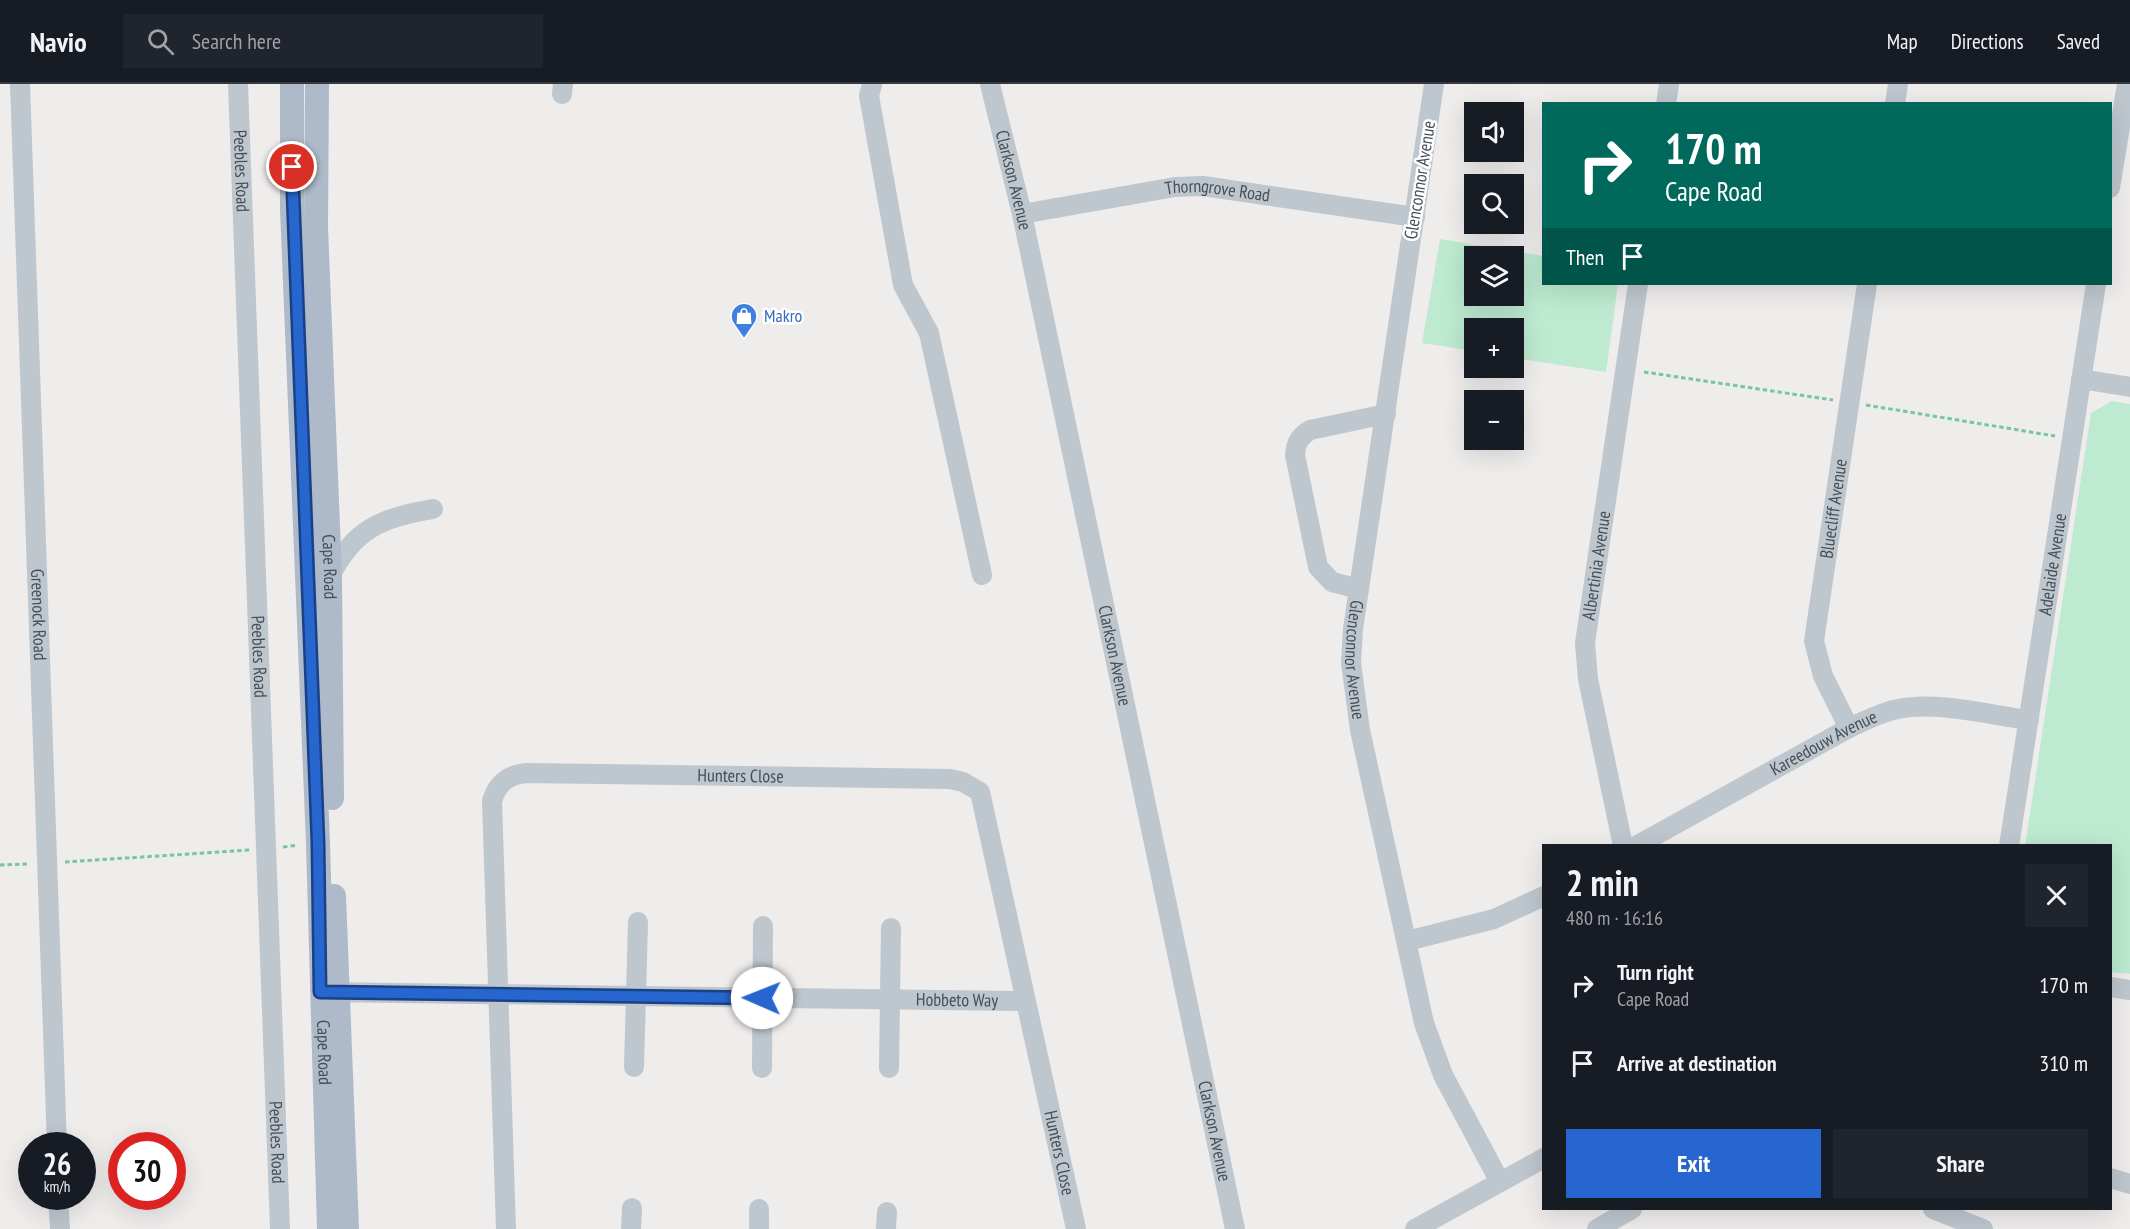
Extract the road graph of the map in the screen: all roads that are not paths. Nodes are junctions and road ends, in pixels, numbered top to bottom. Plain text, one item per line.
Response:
1 (20, 84) edge
2 (238, 84) edge
3 (292, 84) edge
4 (317, 84) edge
5 (872, 84) edge
6 (990, 84) edge
7 (1434, 84) edge
8 (1669, 84) edge
9 (1898, 84) edge
10 (2127, 84) edge
11 (1666, 102) edge
12 (1895, 102) edge
13 (2112, 176) edge
14 (1022, 214) junction
15 (1414, 217) junction
16 (1638, 285) edge
17 (1867, 285) edge
18 (2096, 285) edge
19 (2081, 379) junction
20 (2130, 387) edge
21 (1386, 414) junction
22 (433, 509) dead end
23 (982, 575) dead end
24 (330, 577) junction
25 (1359, 589) junction
26 (2029, 720) junction
27 (1850, 728) junction
28 (1623, 844) edge
29 (1640, 844) edge
30 (2009, 844) edge
31 (1542, 897) edge
32 (638, 922) dead end
33 (763, 926) dead end
34 (891, 928) dead end
35 (1407, 940) junction
36 (2112, 987) edge
37 (2130, 990) edge
38 (329, 992) junction
39 (497, 994) junction
40 (636, 996) junction
41 (762, 998) junction
42 (891, 1000) junction
43 (1025, 1001) junction
44 (634, 1067) dead end
45 (762, 1068) dead end
46 (889, 1068) dead end
47 (57, 1132) edge
48 (1542, 1159) edge
49 (2112, 1179) edge
50 (1500, 1182) junction
51 (2130, 1184) edge
52 (632, 1208) dead end
53 (759, 1209) dead end
54 (59, 1210) edge
55 (1630, 1210) edge
56 (1936, 1210) edge
57 (60, 1229) edge
58 (280, 1229) edge
59 (328, 1229) edge
60 (347, 1229) edge
61 (506, 1229) edge
62 (631, 1229) edge
63 (759, 1229) edge
64 (1076, 1229) edge
65 (1235, 1229) edge
66 (1415, 1229) edge
67 (1597, 1229) edge
68 (1983, 1229) edge

1 - 47 street, Greenock Road
2 - 58 street, Peebles Road
3 - 38 main road, Cape Road
4 - 24 main road, Cape Road
5 - 23 street
6 - 14 street, Clarkson Avenue
7 - 15 street, Glenconnor Avenue
8 - 11 street
9 - 12 street
10 - 13 street
14 - 15 street, Thorngrove Road
14 - 65 street, Clarkson Avenue
15 - 21 street, Glenconnor Avenue
16 - 28 street, Albertinia Avenue
17 - 27 street, Bluecliff Avenue
18 - 19 street, Adelaide Avenue
19 - 20 street
19 - 26 street, Adelaide Avenue
21 - 25 street, Glenconnor Avenue
21 - 25 street
22 - 24 street
24 - 38 main road, Cape Road
25 - 35 street, Glenconnor Avenue
26 - 27 street, Kareedouw Avenue
26 - 30 street, Adelaide Avenue
27 - 29 street, Kareedouw Avenue
31 - 35 street
32 - 40 street
33 - 41 street
34 - 42 street, Hobbeto Way
35 - 50 street, Glenconnor Avenue
36 - 37 street
38 - 39 street, Hobbeto Way
38 - 59 main road, Cape Road
38 - 60 main road, Cape Road
39 - 40 street, Hobbeto Way
39 - 43 street, Hunters Close
39 - 61 street, Hunters Close
40 - 41 street, Hobbeto Way
40 - 44 street
41 - 42 street, Hobbeto Way
41 - 45 street
42 - 43 street, Hobbeto Way
42 - 46 street, Hobbeto Way
43 - 64 street, Hunters Close
48 - 50 street
49 - 51 street
50 - 66 street
52 - 62 street
53 - 63 street
54 - 57 street
55 - 67 street
56 - 68 street

